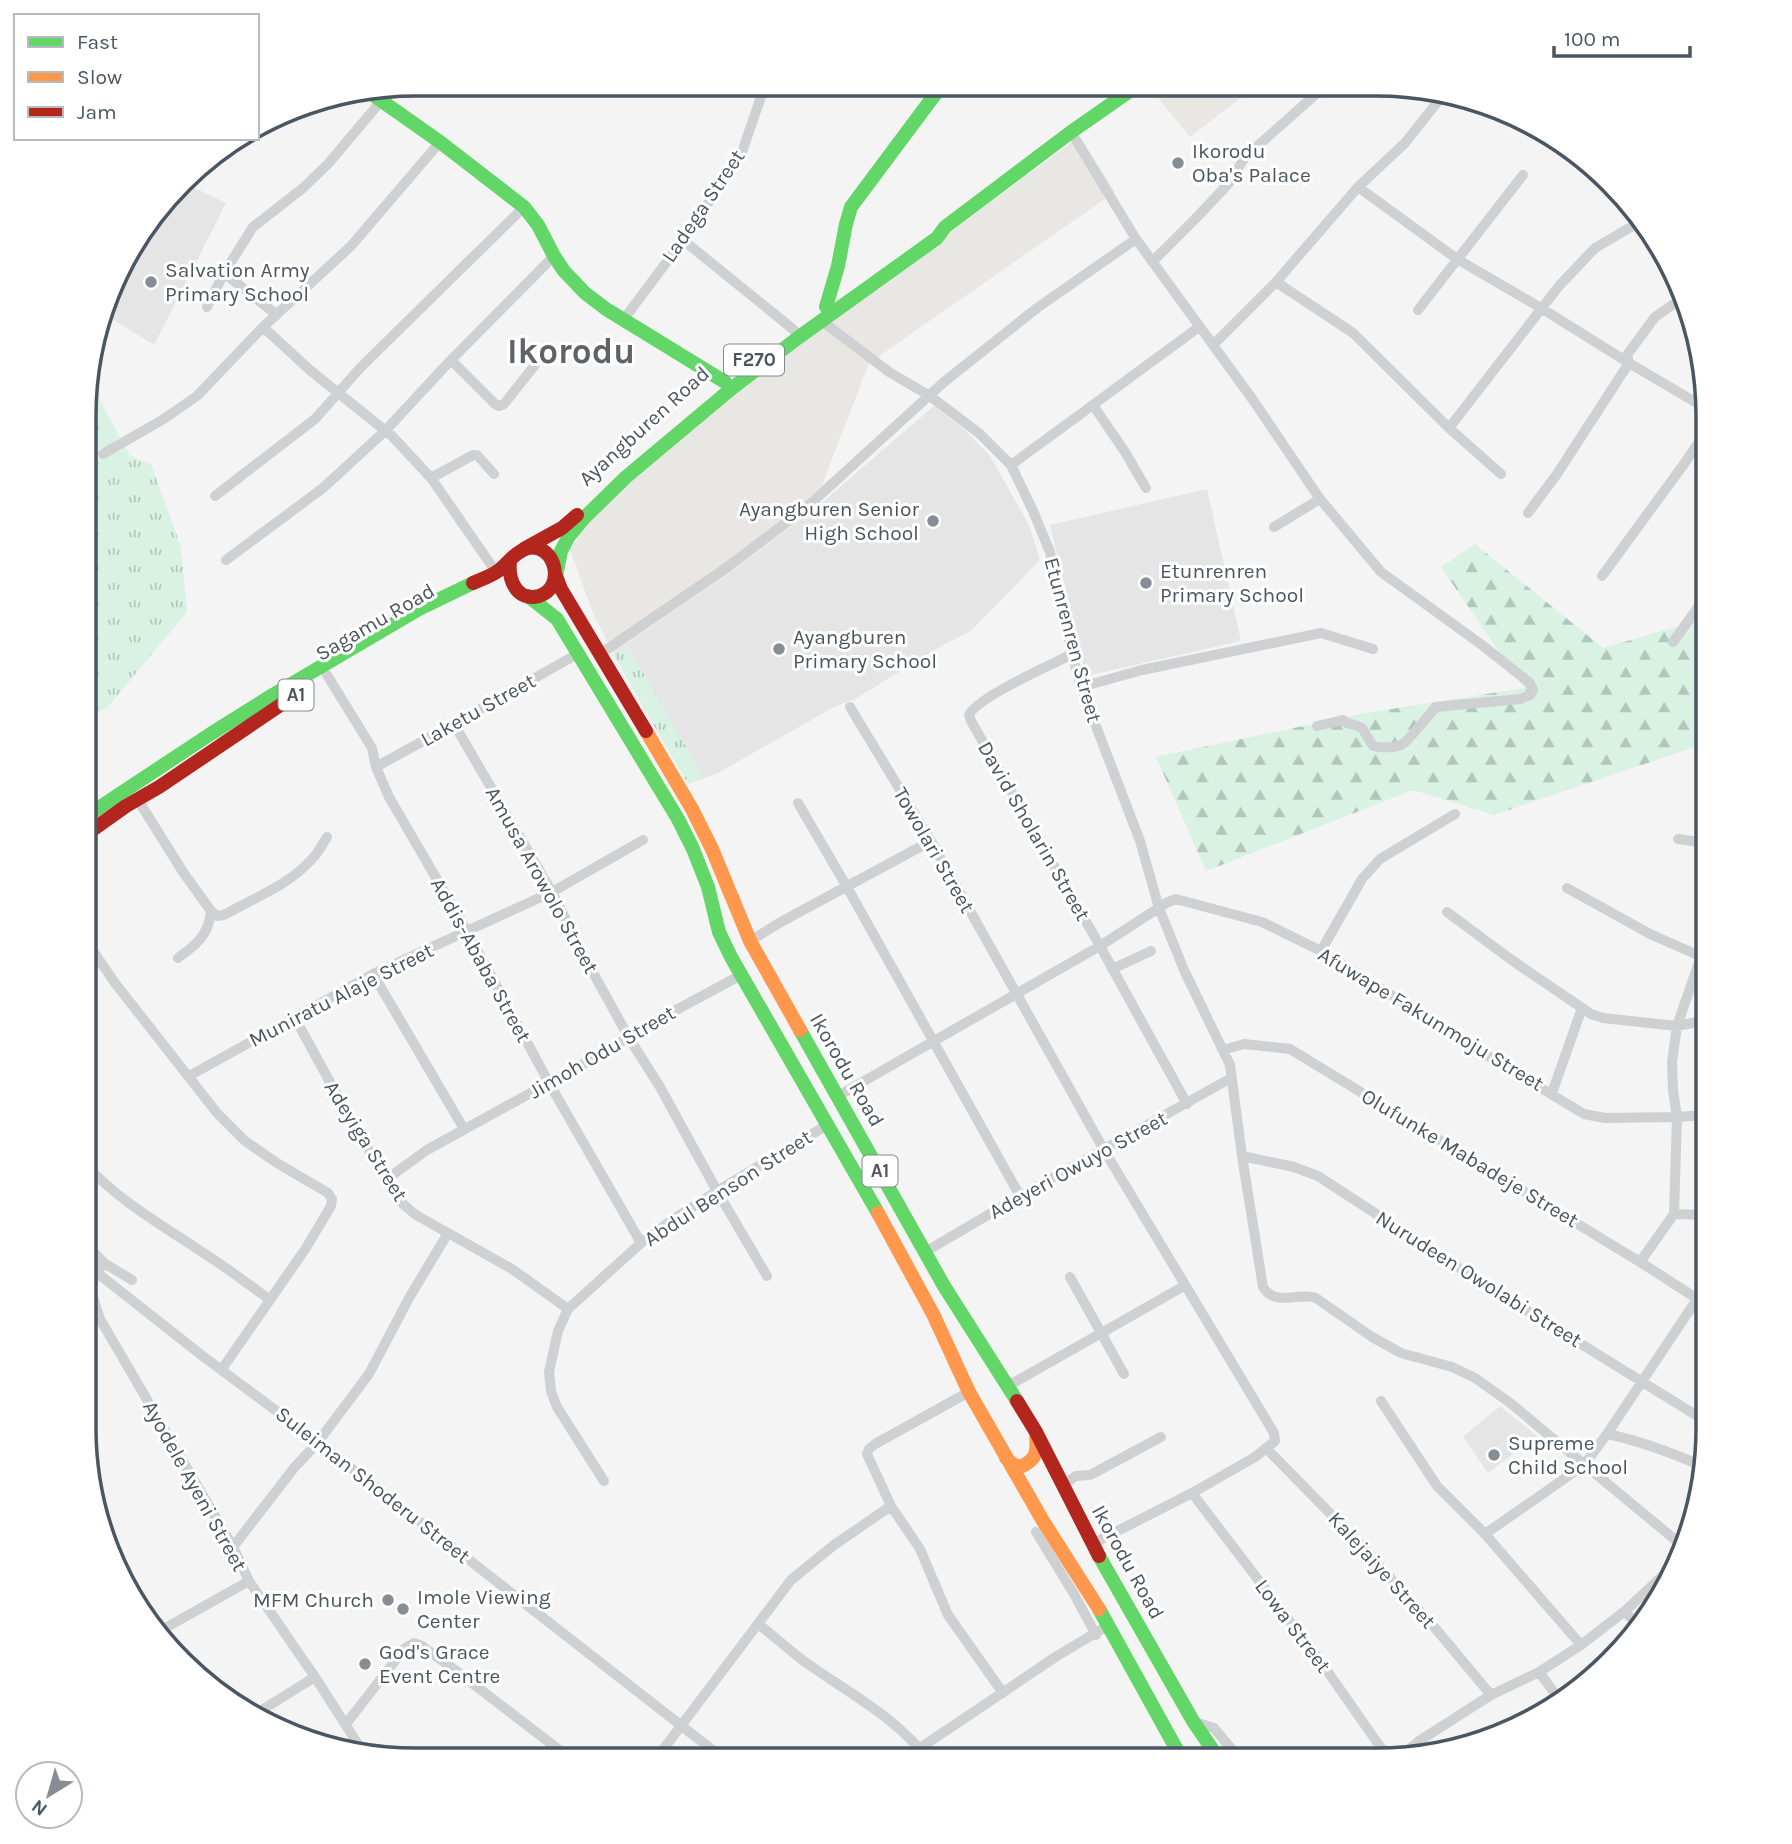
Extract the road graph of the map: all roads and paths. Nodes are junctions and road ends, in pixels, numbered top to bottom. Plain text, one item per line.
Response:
1 (761, 96) edge
2 (934, 96) edge
3 (1123, 96) edge
4 (1313, 96) edge
5 (373, 99) edge
6 (379, 99) edge
7 (1438, 102) edge
8 (1071, 132) junction
9 (440, 142) junction
10 (1523, 174) dead end
11 (1358, 187) junction
12 (524, 207) junction
13 (1633, 225) edge
14 (1136, 239) junction
15 (682, 240) junction
16 (554, 256) junction
17 (1457, 259) junction
18 (1152, 262) junction
19 (224, 273) junction
20 (1276, 282) junction
21 (1675, 303) edge
22 (206, 307) dead end
23 (1541, 307) junction
24 (1418, 310) dead end
25 (824, 314) junction
26 (276, 315) junction
27 (624, 319) junction
28 (263, 327) junction
29 (1199, 327) junction
30 (794, 330) junction
31 (1213, 345) junction
32 (452, 360) junction
33 (1629, 363) junction
34 (535, 365) dead end
35 (725, 382) junction
36 (339, 394) junction
37 (930, 396) junction
38 (1695, 402) edge
39 (1093, 405) junction
40 (1449, 428) junction
41 (385, 431) junction
42 (1696, 446) edge
43 (103, 454) dead end
44 (1011, 465) junction
45 (494, 474) dead end
46 (1501, 474) dead end
47 (431, 478) junction
48 (1146, 488) dead end
49 (215, 496) dead end
50 (1320, 499) junction
51 (1528, 513) dead end
52 (582, 516) junction
53 (1274, 527) dead end
54 (524, 550) junction
55 (226, 560) dead end
56 (510, 561) junction
57 (496, 572) junction
58 (556, 576) junction
59 (1602, 576) dead end
60 (523, 594) junction
61 (1696, 610) edge
62 (1673, 642) dead end
63 (1373, 649) dead end
64 (579, 653) junction
65 (600, 654) junction
66 (1072, 654) junction
67 (327, 675) junction
68 (1081, 687) junction
69 (850, 707) dead end
70 (454, 724) junction
71 (1317, 726) dead end
72 (217, 739) junction
73 (376, 767) junction
74 (138, 800) junction
75 (799, 803) dead end
76 (96, 810) edge
77 (1455, 814) dead end
78 (96, 828) edge
79 (327, 837) dead end
80 (1678, 839) dead end
81 (643, 840) dead end
82 (931, 841) junction
83 (1696, 842) edge
84 (848, 887) junction
85 (1567, 888) dead end
86 (552, 892) junction
87 (1159, 908) junction
88 (211, 911) junction
89 (1447, 912) dead end
90 (467, 931) junction
91 (750, 941) junction
92 (1100, 946) junction
93 (1151, 951) dead end
94 (1321, 951) junction
95 (1696, 954) edge
96 (96, 955) edge
97 (178, 958) dead end
98 (1696, 968) edge
99 (1112, 969) junction
100 (373, 974) junction
101 (741, 975) junction
102 (1016, 994) junction
103 (1582, 1008) junction
104 (295, 1018) junction
105 (1696, 1022) edge
106 (1677, 1026) junction
107 (629, 1038) junction
108 (934, 1041) junction
109 (1223, 1050) junction
110 (189, 1076) junction
111 (1231, 1078) junction
112 (549, 1083) junction
113 (1552, 1093) junction
114 (838, 1096) junction
115 (1187, 1104) junction
116 (1696, 1116) edge
117 (1677, 1117) junction
118 (827, 1125) junction
119 (464, 1129) junction
120 (1104, 1150) junction
121 (1242, 1156) junction
122 (96, 1175) edge
123 (387, 1179) junction
124 (717, 1191) junction
125 (1020, 1196) junction
126 (1674, 1214) junction
127 (1696, 1215) edge
128 (448, 1233) junction
129 (640, 1243) junction
130 (925, 1252) junction
131 (96, 1255) edge
132 (1640, 1262) junction
133 (104, 1263) junction
134 (96, 1273) joint
135 (767, 1276) dead end
136 (1070, 1277) dead end
137 (132, 1280) dead end
138 (1184, 1286) junction
139 (1696, 1298) edge
140 (270, 1300) junction
141 (1696, 1300) edge
142 (96, 1307) edge
143 (568, 1309) junction
144 (1101, 1333) junction
145 (222, 1369) junction
146 (1124, 1374) dead end
147 (1641, 1381) junction
148 (1008, 1386) junction
149 (970, 1392) junction
150 (1381, 1401) dead end
151 (1696, 1415) edge
152 (1036, 1432) junction
153 (1607, 1434) junction
154 (1161, 1437) dead end
155 (318, 1442) junction
156 (1268, 1449) junction
157 (1006, 1458) junction
158 (1694, 1462) edge
159 (1584, 1465) junction
160 (604, 1481) dead end
161 (1063, 1485) junction
162 (1192, 1493) junction
163 (891, 1506) junction
164 (1036, 1532) dead end
165 (1485, 1534) junction
166 (1675, 1540) edge
167 (1092, 1544) junction
168 (233, 1548) junction
169 (249, 1581) junction
170 (1656, 1582) edge
171 (1625, 1611) junction
172 (1632, 1620) edge
173 (758, 1624) junction
174 (1109, 1625) junction
175 (166, 1628) edge
176 (1096, 1635) junction
177 (1581, 1645) junction
178 (1539, 1672) junction
179 (315, 1676) junction
180 (1003, 1693) junction
181 (1555, 1693) edge
182 (1491, 1695) junction
183 (263, 1709) edge
184 (1193, 1721) junction
185 (346, 1724) junction
186 (681, 1725) junction
187 (357, 1742) edge
188 (1413, 1745) edge
189 (558, 1748) edge
190 (664, 1748) edge
191 (710, 1748) edge
192 (920, 1748) joint
193 (1176, 1748) edge
194 (1211, 1748) edge
195 (1231, 1748) edge
196 (1381, 1748) edge

1 - 15 street, Ladega Street
2 - 25 main road
3 - 8 main road, Ayangburen Road / F270
4 - 18 street
5 - 19 street
6 - 9 main road
7 - 11 street
8 - 14 street
8 - 25 main road, Ayangburen Road / F270
9 - 12 main road
9 - 26 street
10 - 17 street
11 - 17 street
11 - 20 street
12 - 16 main road
12 - 36 street
13 - 23 street
14 - 18 street
14 - 37 street
15 - 27 street, Ladega Street
15 - 30 street
16 - 27 main road
16 - 32 street
17 - 23 street
17 - 24 street
18 - 29 street
19 - 22 street
19 - 26 street
20 - 31 street
20 - 40 street
21 - 33 street
23 - 33 street
23 - 40 street
25 - 30 main road, Ayangburen Road / F270
25 - 37 street, Etunrenren Street
25 - 52 main road, Ayangburen Road / F270
26 - 28 street
27 - 35 main road
28 - 36 street
28 - 43 street
29 - 31 street
29 - 39 street
30 - 35 main road, Ayangburen Road / F270
31 - 50 street
32 - 34 street
32 - 41 street
33 - 38 street
33 - 51 street
35 - 52 main road, Ayangburen Road / F270
36 - 41 street
36 - 49 street
37 - 44 street, Etunrenren Street
37 - 65 street
39 - 44 street
39 - 48 street
40 - 46 street
41 - 47 street
41 - 55 street
42 - 59 street
44 - 66 street, Etunrenren Street
45 - 47 street
47 - 57 street
50 - 53 street
50 - 71 street
52 - 54 main road, F270
52 - 58 main road, F270
54 - 56 main road
54 - 58 main road
56 - 57 main road, Sagamu Road / A1
56 - 60 main road
57 - 72 main road, Sagamu Road / A1
58 - 60 main road
58 - 65 main road, Ikorodu Road / A1
60 - 64 main road, A1
60 - 67 main road, Sagamu Road / A1
61 - 62 street
63 - 68 street
64 - 70 street, Laketu Street
64 - 101 main road, A1
65 - 91 main road, Ikorodu Road / A1
66 - 68 street, Etunrenren Street
66 - 92 street, David Sholarin Street
67 - 72 main road, Sagamu Road / A1
67 - 73 street, Addis-Ababa Street
68 - 87 street, Etunrenren Street
69 - 82 street, Towolari Street
70 - 73 street, Laketu Street
70 - 86 street, Amusa Arowolo Street
72 - 74 main road, Sagamu Road / A1
72 - 76 main road, Sagamu Road / A1
73 - 90 street, Addis-Ababa Street
74 - 78 main road, Sagamu Road / A1
74 - 88 street
75 - 84 street
77 - 94 street
79 - 88 street
80 - 83 street
81 - 86 street, Muniratu Alaje Street
82 - 84 street
82 - 102 street, Towolari Street
84 - 91 street
84 - 108 street
85 - 95 street
86 - 90 street, Muniratu Alaje Street
86 - 107 street, Amusa Arowolo Street
87 - 92 street
87 - 94 street, Afuwape Fakunmoju Street
87 - 109 street, Etunrenren Street
88 - 97 street
89 - 103 street
90 - 100 street, Muniratu Alaje Street
90 - 112 street, Addis-Ababa Street
91 - 114 main road, Ikorodu Road / A1
92 - 99 street, David Sholarin Street
92 - 102 street
93 - 99 street
94 - 113 street, Afuwape Fakunmoju Street
96 - 110 street
98 - 106 street
99 - 115 street, David Sholarin Street
100 - 104 street, Muniratu Alaje Street
100 - 119 street
101 - 107 street, Jimoh Odu Street
101 - 118 main road, A1
102 - 108 street
102 - 120 street, Towolari Street
103 - 106 street
103 - 113 street
104 - 110 street, Muniratu Alaje Street
104 - 123 street, Adeyiga Street
105 - 106 street
106 - 117 street
107 - 112 street, Jimoh Odu Street
107 - 124 street, Amusa Arowolo Street
108 - 114 street
108 - 125 street
109 - 111 street, Etunrenren Street
109 - 132 street, Olufunke Mabadeje Street
110 - 140 street
111 - 115 street, Adeyeri Owuyo Street
111 - 121 street, Etunrenren Street
112 - 119 street, Jimoh Odu Street
112 - 129 street, Addis-Ababa Street
113 - 117 street, Afuwape Fakunmoju Street
114 - 130 main road, Ikorodu Road / A1
115 - 120 street, Adeyeri Owuyo Street
116 - 117 street, Afuwape Fakunmoju Street
117 - 126 street
118 - 124 street, Abdul Benson Street
118 - 149 main road, A1
119 - 123 street, Jimoh Odu Street
120 - 125 street, Adeyeri Owuyo Street
120 - 138 street, Towolari Street
121 - 147 street, Nurudeen Owolabi Street
121 - 159 street, Etunrenren Street
122 - 140 street
123 - 128 street, Adeyiga Street
124 - 129 street, Abdul Benson Street
124 - 135 street, Amusa Arowolo Street
125 - 130 street, Adeyeri Owuyo Street
126 - 127 street
126 - 132 street
128 - 143 street, Adeyiga Street
128 - 155 street
129 - 143 street, Abdul Benson Street
130 - 148 main road, Ikorodu Road / A1
131 - 133 street
132 - 139 street, Olufunke Mabadeje Street
133 - 134 street
133 - 137 street
134 - 145 street, Suleiman Shoderu Street
136 - 144 street
138 - 144 street
138 - 156 street, Towolari Street
140 - 145 street
141 - 147 street
142 - 168 street, Ayodele Ayeni Street
143 - 160 street
144 - 146 street
144 - 148 street
145 - 155 street, Suleiman Shoderu Street
147 - 151 street, Nurudeen Owolabi Street
147 - 153 street
148 - 152 main road, Ikorodu Road / A1
149 - 157 main road, A1
149 - 163 street
150 - 165 street
152 - 157 main road
152 - 161 main road, Ikorodu Road / A1
153 - 158 street
153 - 159 street
154 - 161 street
155 - 168 street
155 - 186 street, Suleiman Shoderu Street
156 - 162 street
156 - 182 street, Kalejaiye Street
157 - 174 main road, A1
159 - 165 street
159 - 166 street
161 - 167 main road, Ikorodu Road / A1
162 - 167 street
162 - 196 street, Lowa Street
163 - 173 street
163 - 180 street
164 - 176 street
165 - 177 street
167 - 184 main road, Ikorodu Road / A1
168 - 169 street, Ayodele Ayeni Street
169 - 175 street
169 - 179 street, Ayodele Ayeni Street
170 - 171 street
171 - 172 street
171 - 177 street
173 - 186 street
173 - 192 street
174 - 176 street
174 - 193 main road, A1
176 - 180 street
177 - 178 street
178 - 181 street
178 - 182 street
179 - 183 street
179 - 185 street, Ayodele Ayeni Street
180 - 192 street
182 - 188 street
184 - 194 main road, Ikorodu Road / A1
184 - 195 street
185 - 187 street, Ayodele Ayeni Street
185 - 189 street
186 - 190 street
186 - 191 street, Suleiman Shoderu Street

